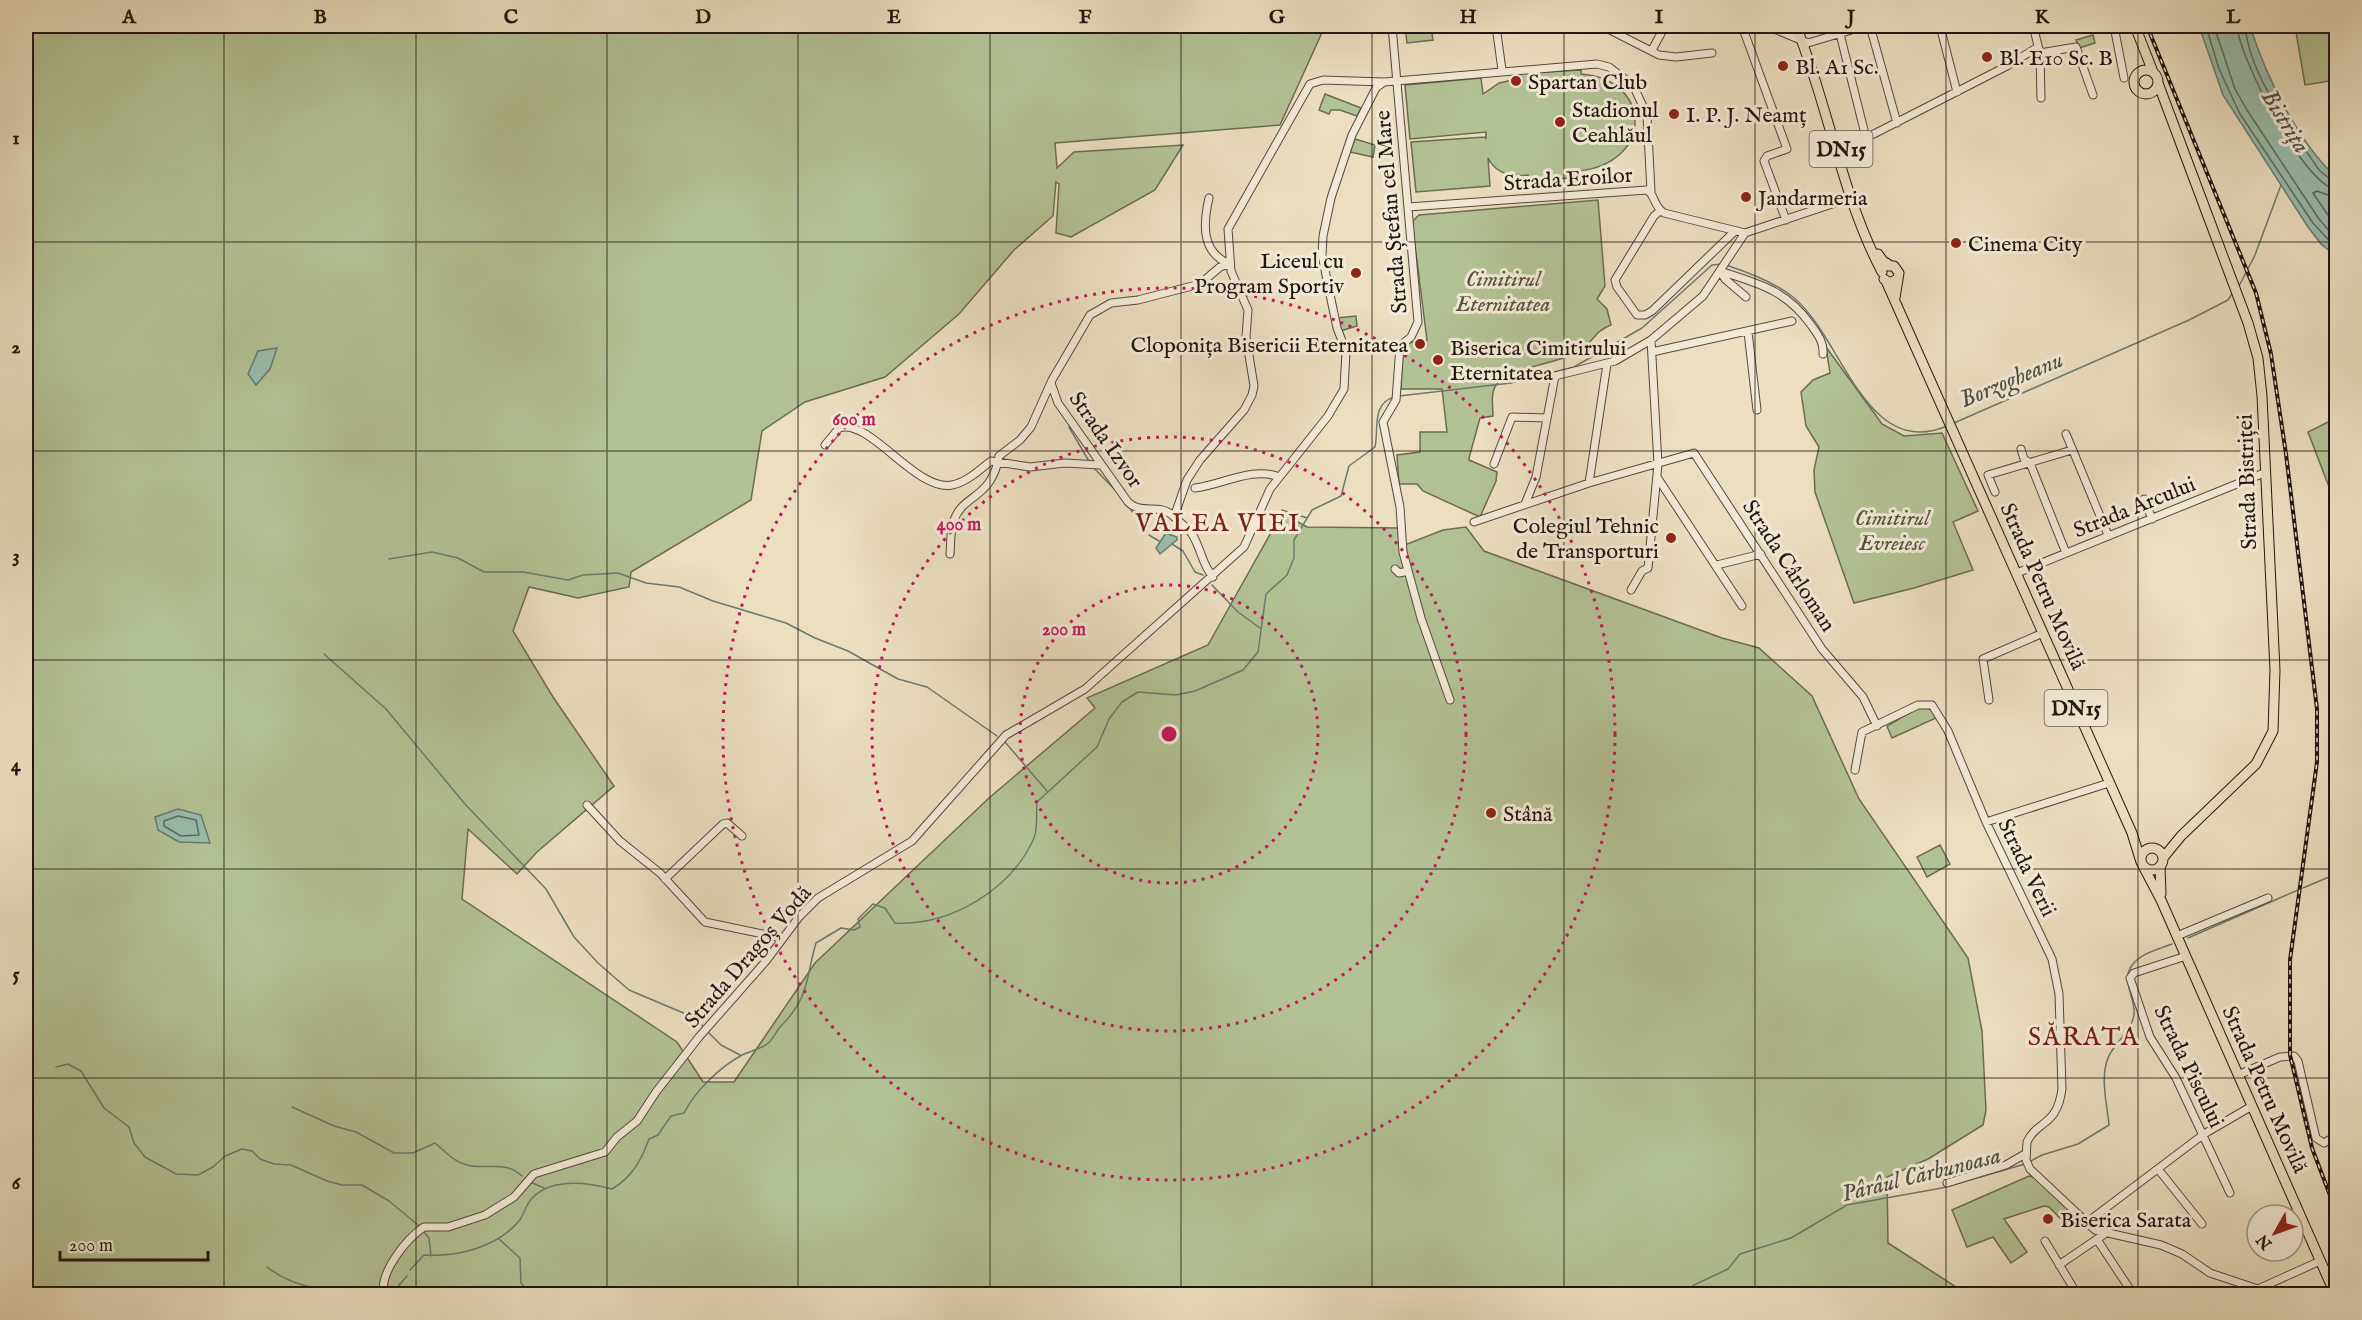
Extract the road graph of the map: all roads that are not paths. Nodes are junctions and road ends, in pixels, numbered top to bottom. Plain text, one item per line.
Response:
1 (1392, 26) edge
2 (1496, 26) edge
3 (1602, 26) edge
4 (1665, 26) edge
5 (1742, 26) edge
6 (1767, 26) edge
7 (1796, 26) edge
8 (1801, 26) edge
9 (1865, 26) edge
10 (1870, 26) edge
11 (1940, 26) edge
12 (2033, 26) edge
13 (2114, 26) edge
14 (2135, 26) edge
15 (1838, 29) edge
16 (1806, 43) junction
17 (2143, 48) junction
18 (1652, 50) junction
19 (2039, 50) junction
20 (1712, 53) dead end
21 (1502, 70) junction
22 (2153, 72) junction
23 (2137, 74) junction
24 (2124, 78) dead end
25 (1396, 81) junction
26 (1384, 82) junction
27 (2158, 83) junction
28 (1957, 92) junction
29 (2146, 94) junction
30 (2093, 95) dead end
31 (2041, 98) dead end
32 (2166, 107) junction
33 (1897, 123) junction
34 (1866, 138) junction
35 (1839, 144) junction
36 (1650, 191) junction
37 (1209, 198) dead end
38 (1851, 198) junction
39 (1407, 207) junction
40 (1660, 211) junction
41 (1786, 220) junction
42 (1734, 232) junction
43 (1745, 233) junction
44 (1230, 264) junction
45 (1891, 266) junction
46 (1721, 270) junction
47 (1884, 277) junction
48 (1897, 279) junction
49 (1746, 297) dead end
50 (1895, 300) junction
51 (1792, 321) dead end
52 (1748, 332) junction
53 (1651, 340) junction
54 (1400, 346) junction
55 (1346, 351) junction
56 (1652, 352) junction
57 (1823, 354) dead end
58 (1607, 364) junction
59 (1051, 383) junction
60 (1757, 410) dead end
61 (1547, 418) junction
62 (2066, 434) dead end
63 (825, 445) dead end
64 (2021, 449) dead end
65 (2072, 450) junction
66 (998, 462) junction
67 (2030, 463) junction
68 (1494, 464) dead end
69 (1659, 464) junction
70 (1100, 465) junction
71 (2264, 473) junction
72 (1279, 477) junction
73 (1657, 477) junction
74 (1588, 483) junction
75 (1195, 488) dead end
76 (1995, 492) dead end
77 (2144, 499) dead end
78 (1525, 504) junction
79 (1174, 517) junction
80 (2152, 519) junction
81 (1474, 522) dead end
82 (2108, 535) junction
83 (2066, 553) junction
84 (950, 554) dead end
85 (1761, 554) junction
86 (1717, 566) junction
87 (1395, 569) dead end
88 (1408, 571) junction
89 (2017, 573) junction
90 (1213, 577) junction
91 (1631, 590) dead end
92 (1742, 606) dead end
93 (2043, 633) junction
94 (1450, 700) dead end
95 (1989, 700) dead end
96 (1877, 726) junction
97 (1855, 770) dead end
98 (2109, 783) junction
99 (586, 805) dead end
100 (1986, 822) junction
101 (2132, 833) junction
102 (742, 836) dead end
103 (2181, 836) junction
104 (2152, 849) junction
105 (2162, 862) junction
106 (2142, 864) junction
107 (665, 879) junction
108 (2268, 898) dead end
109 (2161, 900) junction
110 (2177, 936) junction
111 (782, 938) junction
112 (2186, 956) junction
113 (2238, 1075) junction
114 (2252, 1106) junction
115 (2204, 1134) junction
116 (2337, 1136) edge
117 (2026, 1160) junction
118 (2158, 1170) junction
119 (1947, 1183) dead end
120 (2230, 1193) dead end
121 (2086, 1223) junction
122 (2202, 1224) dead end
123 (2106, 1233) junction
124 (2045, 1241) dead end
125 (2098, 1241) junction
126 (2320, 1261) junction
127 (2060, 1265) junction
128 (2255, 1292) edge
129 (384, 1294) edge
130 (2077, 1294) edge
131 (2133, 1294) edge
132 (2335, 1294) edge

1 - 25 street, Strada Ștefan cel Mare
2 - 21 street
3 - 18 street
4 - 18 street
5 - 41 street
6 - 16 street
7 - 16 main road, DN15
8 - 16 main road, DN15
9 - 15 street
10 - 33 street
11 - 28 street
12 - 19 street
13 - 24 street
14 - 17 main road
15 - 16 street
15 - 34 street
16 - 35 main road, DN15
16 - 38 main road, DN15
17 - 22 main road
17 - 23 main road
18 - 20 street
19 - 28 street
19 - 30 street
19 - 31 street
21 - 25 street
21 - 36 street
22 - 23 main road
22 - 27 main road
23 - 29 main road
25 - 26 street
25 - 39 street, Strada Ștefan cel Mare
26 - 44 street
26 - 55 street, Strada Dragoș Vodă
27 - 29 main road
27 - 32 main road, Strada Bistriței
28 - 33 street
29 - 32 main road
32 - 71 main road, Strada Bistriței
33 - 34 street
34 - 35 street
35 - 38 main road, DN15
36 - 39 street, Strada Eroilor
36 - 40 street, Strada Eroilor
37 - 44 street
38 - 41 street
38 - 45 main road, DN15
38 - 47 main road, DN15
39 - 54 street, Strada Ștefan cel Mare
40 - 42 street
40 - 42 street
41 - 43 street
42 - 43 street
43 - 46 street
44 - 59 street
44 - 79 street
45 - 47 main road
45 - 48 main road, DN15
46 - 49 street
46 - 53 street
46 - 57 street
47 - 48 main road
47 - 50 main road, DN15
48 - 50 main road, DN15
50 - 89 main road, Strada Petru Movilă / DN15
51 - 52 street
52 - 56 street
52 - 60 street
53 - 56 street
53 - 58 street
54 - 55 street
54 - 88 street, Strada Ștefan cel Mare
55 - 72 street, Strada Dragoș Vodă
56 - 69 street
58 - 61 street
58 - 74 street
59 - 66 street
59 - 70 street, Strada Izvor
61 - 68 street
61 - 78 street
62 - 65 street
63 - 66 street
64 - 67 street
65 - 67 street
65 - 82 street
66 - 70 street
66 - 84 street
67 - 76 street
67 - 83 street
69 - 73 street
69 - 74 street
69 - 85 street, Strada Cârloman
70 - 79 street, Strada Izvor
71 - 80 street, Strada Arcului
71 - 103 main road, Strada Bistriței
72 - 75 street
72 - 90 street, Strada Dragoș Vodă
73 - 86 street
73 - 91 street
74 - 78 street
77 - 80 street
78 - 81 street
79 - 90 street
80 - 82 street, Strada Arcului
82 - 83 street, Strada Arcului
83 - 89 street, Strada Arcului
85 - 86 street
85 - 96 street, Strada Cârloman
86 - 92 street
87 - 88 street
88 - 94 street, Strada Ștefan cel Mare
89 - 93 main road, Strada Petru Movilă / DN15
90 - 111 street, Strada Dragoș Vodă
93 - 95 street
93 - 98 main road, Strada Petru Movilă / DN15
96 - 97 street, Strada Verii
96 - 100 street, Strada Verii
98 - 100 street
98 - 101 main road, Strada Petru Movilă / DN15
99 - 107 street
100 - 117 street, Strada Verii
101 - 104 main road, Strada Petru Movilă / DN15
101 - 106 main road, Strada Petru Movilă / DN15
102 - 107 street
103 - 104 main road, Strada Bistriței
103 - 105 main road, Strada Bistriței
104 - 105 main road, DN15
104 - 106 main road
105 - 106 main road
105 - 109 main road, Strada Petru Movilă / DN15
106 - 109 main road, Strada Petru Movilă / DN15
107 - 111 street
108 - 110 street
109 - 110 main road, Strada Petru Movilă / DN15
110 - 112 main road, Strada Petru Movilă / DN15
111 - 129 street, Strada Dragoș Vodă
112 - 113 main road, Strada Petru Movilă / DN15
112 - 115 street, Strada Piscului
113 - 114 main road, Strada Petru Movilă / DN15
113 - 116 street
114 - 115 street
114 - 126 main road, Strada Petru Movilă / DN15
115 - 118 street
115 - 120 street, Strada Piscului
117 - 119 street
117 - 121 street
118 - 121 street
118 - 122 street
121 - 123 street
123 - 125 street
123 - 128 street
124 - 127 street
125 - 127 street
125 - 131 street
126 - 128 street
126 - 132 main road, Strada Petru Movilă / DN15
127 - 130 street

